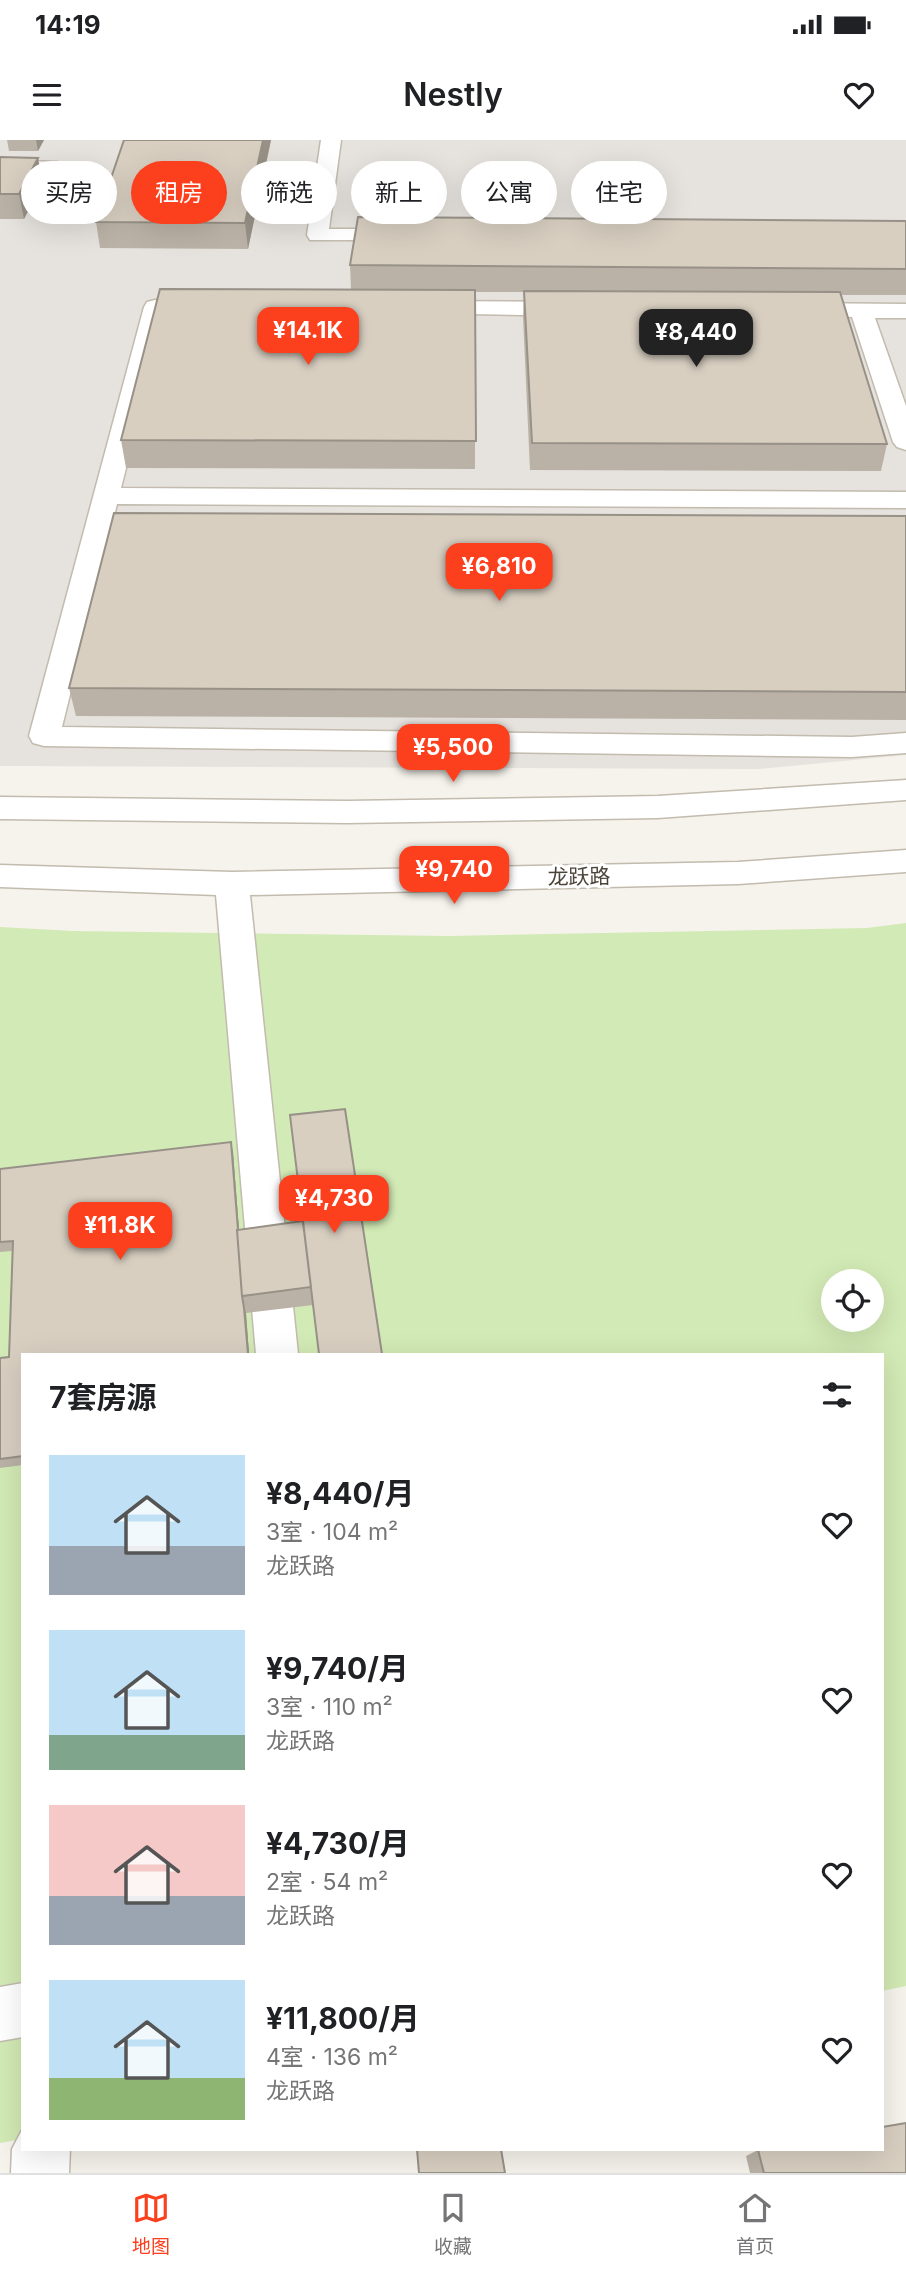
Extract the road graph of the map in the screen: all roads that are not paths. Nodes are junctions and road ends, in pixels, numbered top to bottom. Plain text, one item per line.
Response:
1 (331, 140) edge
2 (0, 166) edge
3 (21, 167) edge
4 (427, 235) edge
5 (224, 307) edge
6 (404, 308) edge
7 (598, 309) edge
8 (778, 310) edge
9 (861, 310) junction
10 (906, 311) edge
11 (906, 442) edge
12 (104, 496) junction
13 (906, 500) edge
14 (906, 743) edge
15 (906, 790) edge
16 (0, 808) edge
17 (906, 861) edge
18 (0, 876) edge
19 (232, 884) junction
20 (277, 1353) edge
21 (21, 2010) edge
22 (0, 2014) edge
23 (41, 2151) edge
24 (40, 2173) edge

1 - 4 street
2 - 3 street
5 - 12 street
6 - 7 street
8 - 9 street
9 - 10 street
9 - 11 street
12 - 13 street
12 - 14 street
15 - 16 street
17 - 19 street, 龙跃路
18 - 19 street, 龙跃路
19 - 20 street
21 - 22 street
23 - 24 street

